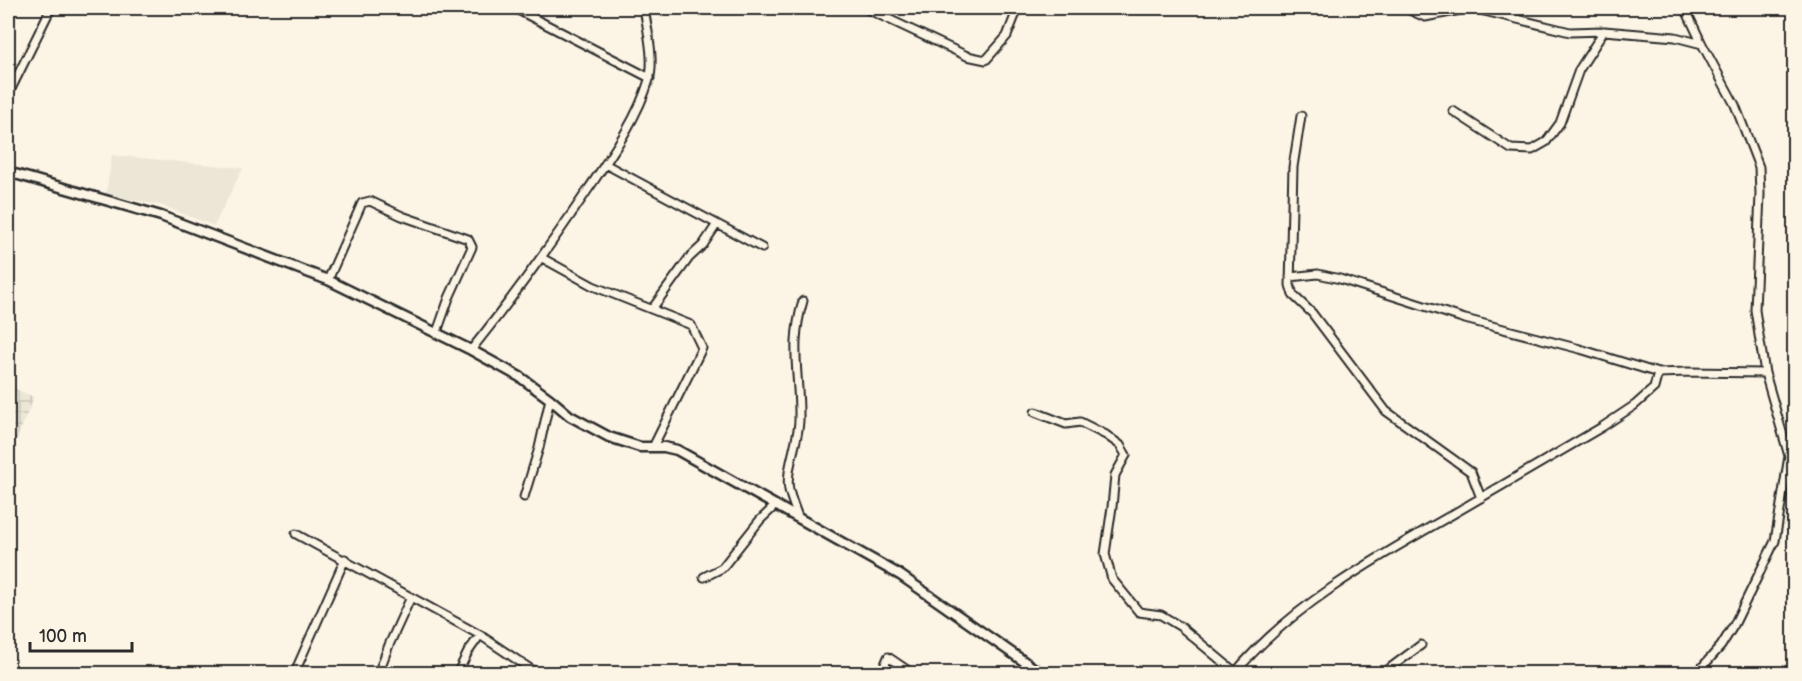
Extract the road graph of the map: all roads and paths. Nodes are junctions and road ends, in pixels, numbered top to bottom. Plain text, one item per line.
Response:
1 (51, 8) edge
2 (514, 8) edge
3 (644, 8) edge
4 (865, 8) edge
5 (1017, 8) edge
6 (1405, 8) edge
7 (1472, 8) edge
8 (1686, 8) edge
9 (1604, 31) junction
10 (1702, 44) junction
11 (650, 78) junction
12 (8, 95) edge
13 (1453, 111) dead end
14 (1301, 116) dead end
15 (605, 164) junction
16 (8, 172) edge
17 (717, 224) junction
18 (762, 248) dead end
19 (542, 258) junction
20 (1290, 277) junction
21 (328, 280) junction
22 (803, 300) dead end
23 (652, 309) junction
24 (437, 332) junction
25 (471, 350) junction
26 (1658, 373) junction
27 (1765, 373) junction
28 (550, 399) junction
29 (1035, 412) dead end
30 (653, 447) junction
31 (524, 497) dead end
32 (1481, 498) junction
33 (776, 505) junction
34 (798, 517) junction
35 (296, 534) dead end
36 (345, 559) junction
37 (704, 577) dead end
38 (411, 597) junction
39 (480, 635) junction
40 (1421, 645) dead end
41 (1234, 673) edge
42 (294, 674) edge
43 (378, 674) edge
44 (457, 674) edge
45 (538, 674) edge
46 (881, 674) edge
47 (914, 674) edge
48 (1042, 674) edge
49 (1382, 674) edge
50 (1695, 674) edge

1 - 12 street
2 - 11 street
3 - 11 street
4 - 5 street
6 - 7 street
7 - 9 street
8 - 10 street
9 - 10 street
9 - 13 street
10 - 27 street
11 - 15 street
14 - 20 street
15 - 17 street
15 - 19 street
16 - 21 street
17 - 18 street
17 - 23 street
19 - 23 street
19 - 25 street
20 - 26 street
20 - 32 street
21 - 24 street
21 - 24 street
22 - 34 street
23 - 30 street
24 - 25 street
25 - 28 street
26 - 27 street
26 - 32 street
27 - 50 street
28 - 30 street
28 - 31 street
29 - 41 street
30 - 33 street
32 - 41 street
33 - 34 street
33 - 37 street
34 - 48 street
35 - 36 street
36 - 38 street
36 - 42 street
38 - 39 street
38 - 43 street
39 - 44 street
39 - 45 street
40 - 49 street
46 - 47 street

